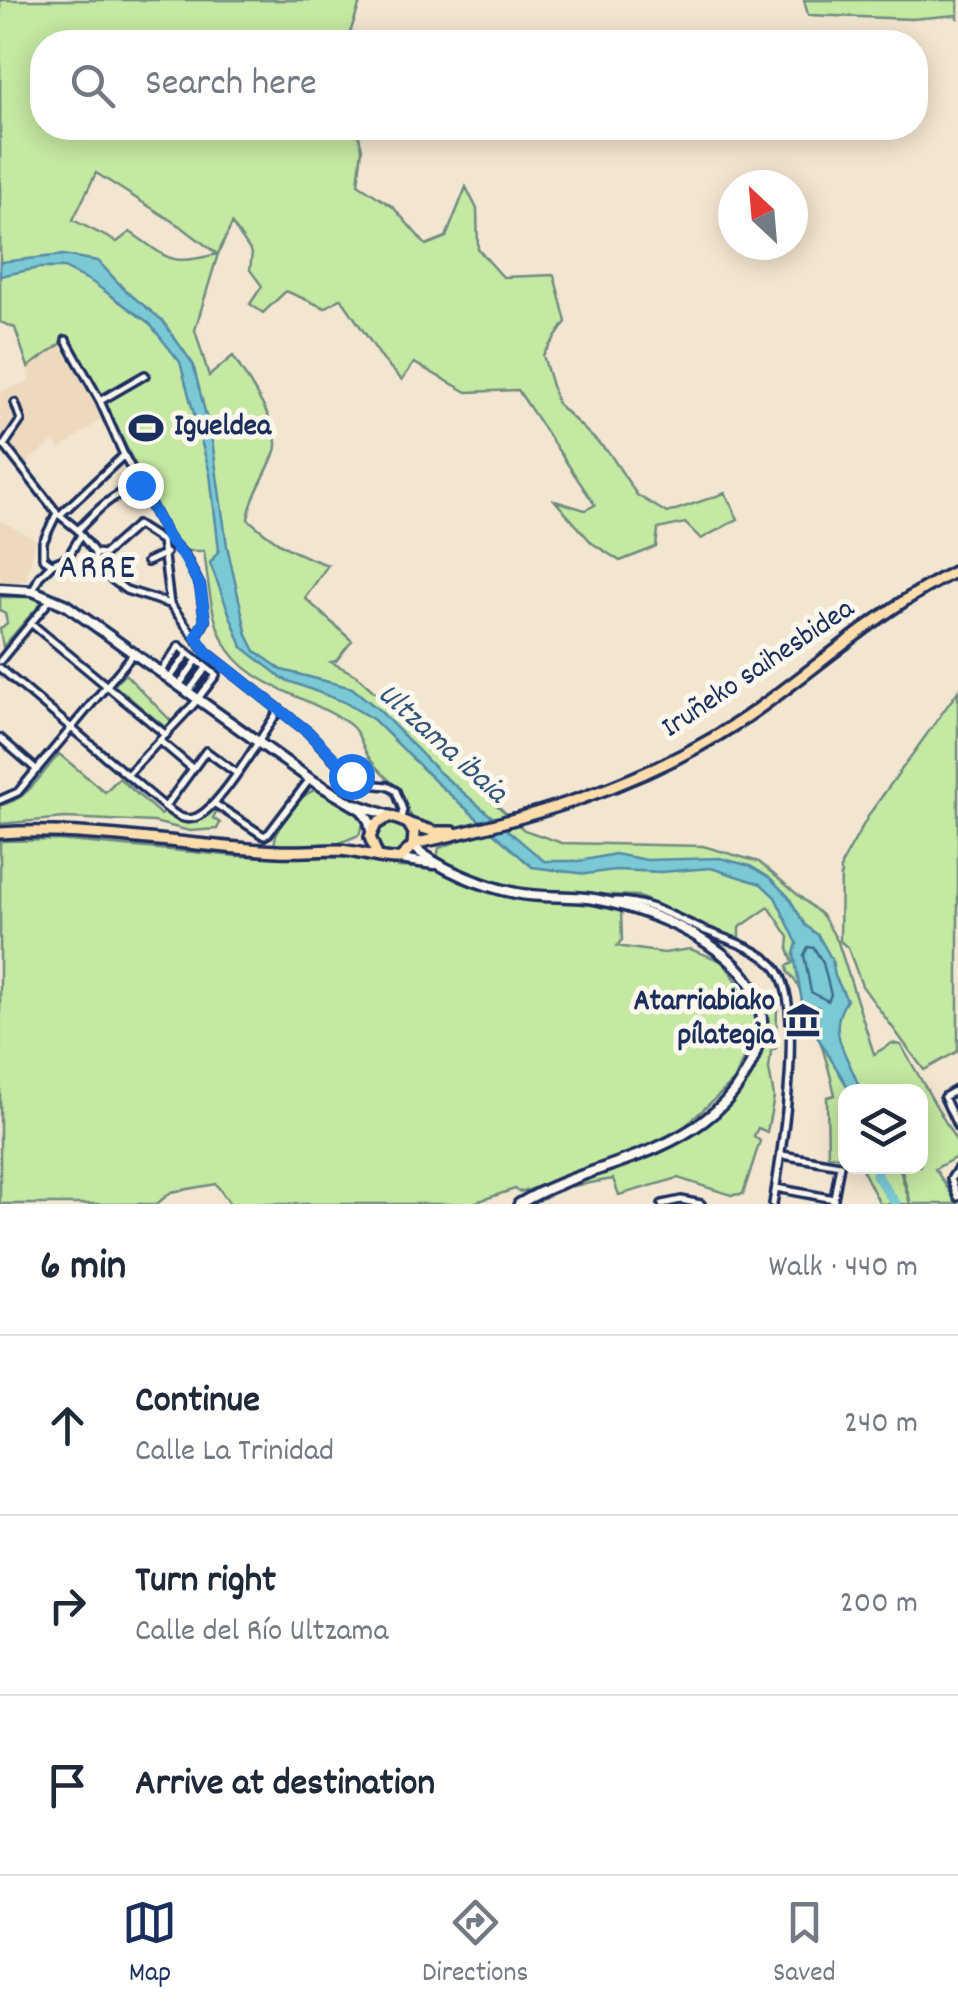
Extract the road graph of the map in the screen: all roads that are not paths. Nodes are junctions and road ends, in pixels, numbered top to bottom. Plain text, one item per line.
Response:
1 (66, 340) dead end
2 (146, 375) dead end
3 (100, 400) junction
4 (15, 403) dead end
5 (124, 455) junction
6 (140, 485) junction
7 (59, 514) junction
8 (79, 533) junction
9 (165, 539) junction
10 (94, 553) junction
11 (166, 553) junction
12 (147, 562) dead end
13 (52, 564) junction
14 (958, 570) edge
15 (0, 589) edge
16 (33, 592) junction
17 (52, 598) junction
18 (170, 604) junction
19 (32, 624) junction
20 (196, 637) junction
21 (134, 653) junction
22 (188, 653) junction
23 (197, 660) junction
24 (0, 664) edge
25 (206, 668) junction
26 (161, 672) junction
27 (170, 678) junction
28 (180, 684) junction
29 (107, 687) junction
30 (189, 691) junction
31 (200, 699) junction
32 (280, 709) junction
33 (73, 728) junction
34 (0, 738) edge
35 (163, 740) junction
36 (257, 740) junction
37 (193, 769) junction
38 (37, 770) junction
39 (234, 772) junction
40 (128, 774) junction
41 (310, 780) junction
42 (0, 800) edge
43 (351, 803) junction
44 (214, 804) junction
45 (165, 806) junction
46 (400, 819) junction
47 (471, 831) junction
48 (0, 833) edge
49 (371, 834) junction
50 (444, 839) junction
51 (413, 845) junction
52 (342, 850) junction
53 (377, 854) junction
54 (399, 859) junction
55 (433, 860) junction
56 (444, 866) junction
57 (608, 902) junction
58 (958, 1089) edge
59 (958, 1127) edge
60 (782, 1155) junction
61 (958, 1168) edge
62 (776, 1188) junction
63 (958, 1197) edge
64 (834, 1201) edge
65 (521, 1203) edge
66 (662, 1204) edge
67 (701, 1204) edge
68 (773, 1204) edge

1 - 3 street
2 - 3 street
3 - 5 street
4 - 7 street
5 - 6 street
5 - 7 street
6 - 8 street
6 - 9 street
7 - 8 street
7 - 13 street
8 - 10 street
8 - 13 street
9 - 10 street
9 - 11 street
9 - 20 street
10 - 18 street
11 - 12 street
11 - 18 street
13 - 16 street
14 - 47 highway, Iruñeko saihesbidea
15 - 16 main road
16 - 17 main road
17 - 19 street
17 - 21 main road
18 - 20 street
19 - 24 street
19 - 29 street
20 - 32 street
21 - 26 main road
21 - 29 street
22 - 23 street
22 - 26 street
22 - 27 street
23 - 25 street
23 - 28 street
24 - 33 street
25 - 30 street
25 - 31 street
26 - 27 main road
27 - 28 main road
28 - 30 main road
29 - 33 street
29 - 35 street
30 - 31 main road
31 - 35 street
31 - 36 main road
32 - 36 street
32 - 46 street
33 - 38 street
33 - 40 street
34 - 38 street
35 - 37 street
35 - 40 street
36 - 39 street
36 - 41 main road
37 - 39 street
37 - 45 street
38 - 42 street
39 - 44 street
40 - 45 street
41 - 43 main road
41 - 44 street
43 - 46 main road
43 - 49 main road
44 - 45 street
46 - 47 highway, Iruñeko saihesbidea
46 - 49 highway
46 - 51 highway
47 - 50 highway, Iruñeko saihesbidea
48 - 52 highway
49 - 52 highway
49 - 53 highway
50 - 51 highway, Iruñeko saihesbidea
50 - 55 main road
51 - 54 highway
51 - 55 main road
52 - 53 highway
53 - 54 highway
54 - 56 main road
55 - 56 main road
56 - 57 main road
57 - 60 street
57 - 65 main road
58 - 59 street
60 - 62 street
60 - 64 street
61 - 63 street
62 - 64 street
62 - 68 street
66 - 67 street

